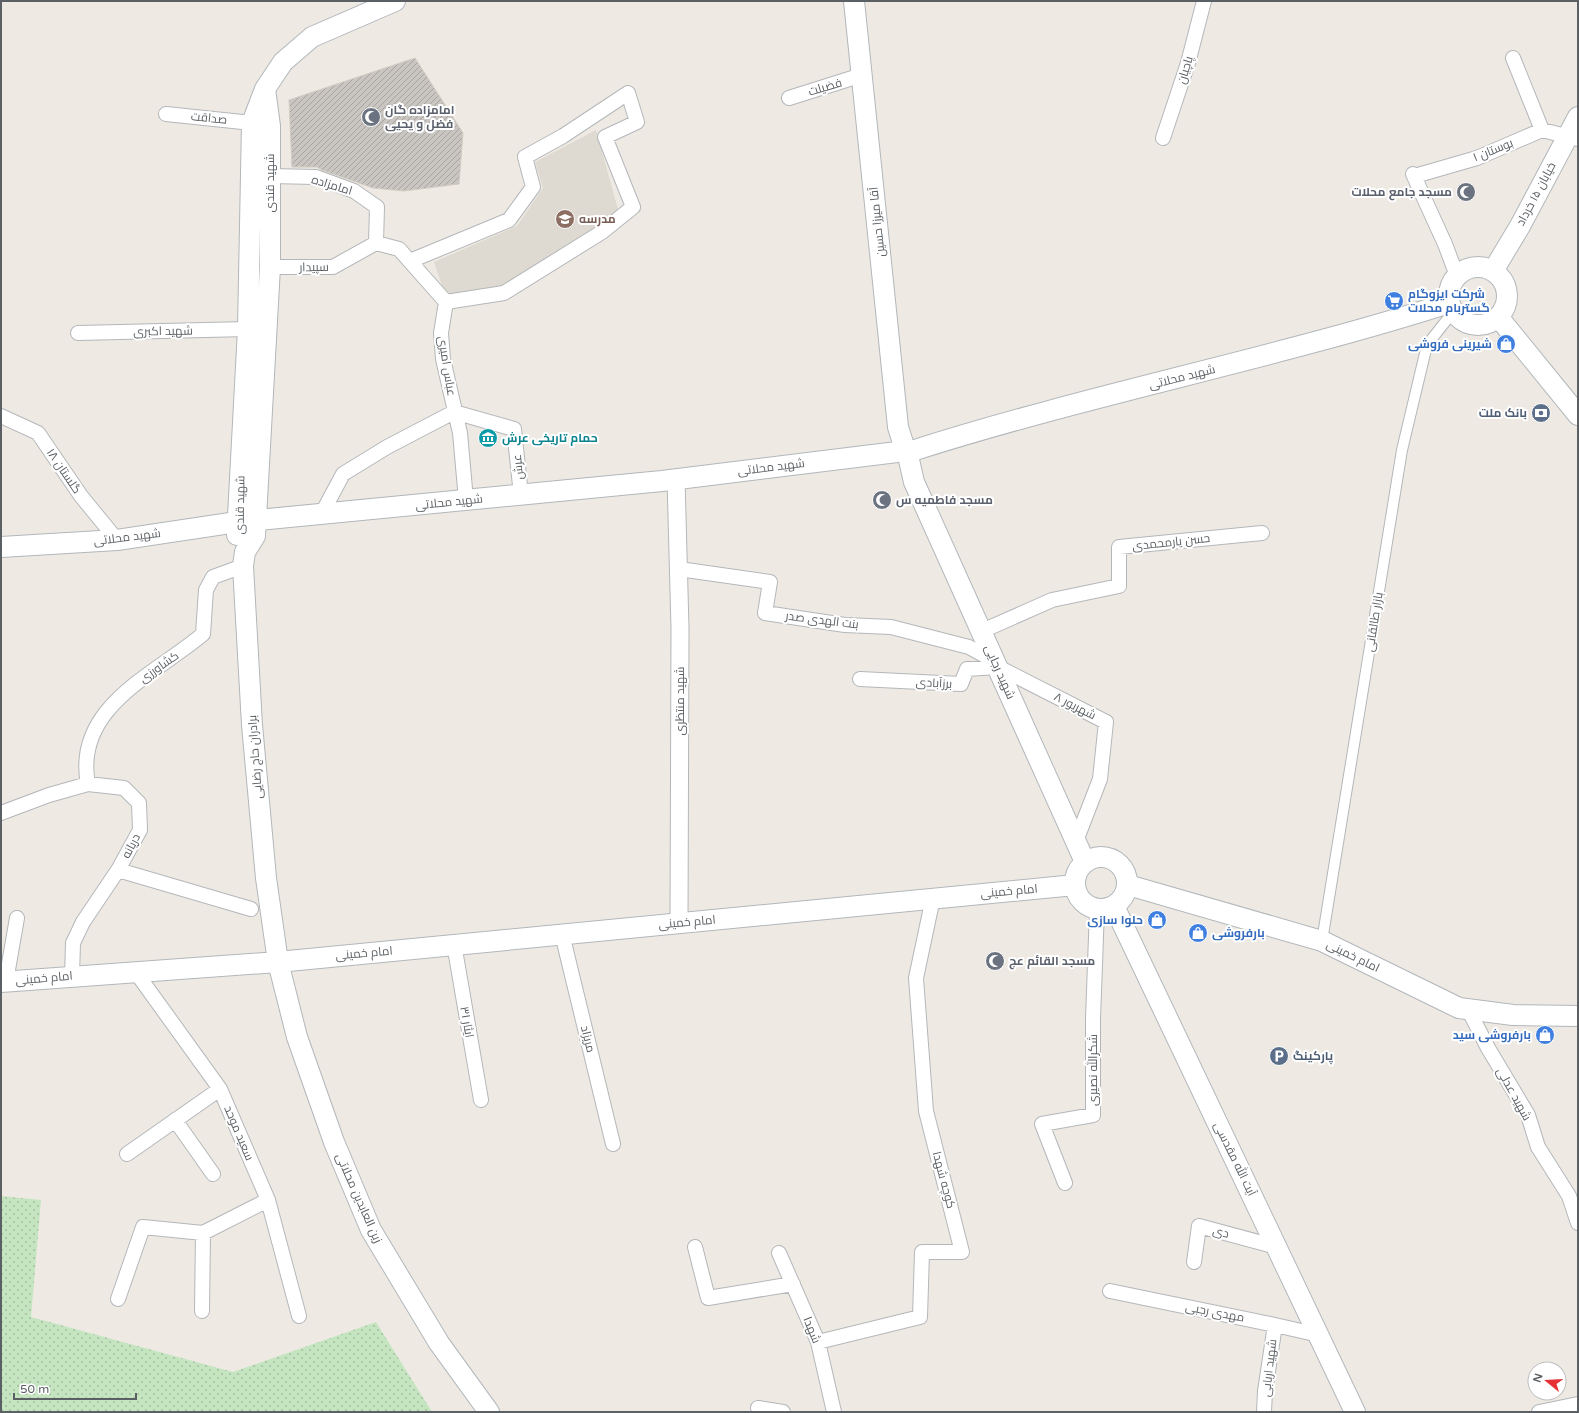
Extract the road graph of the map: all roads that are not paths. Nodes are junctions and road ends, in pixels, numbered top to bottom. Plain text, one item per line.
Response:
1 (395, 1) edge
2 (854, 1) edge
3 (1204, 1) edge
4 (1513, 58) dead end
5 (862, 75) junction
6 (265, 89) junction
7 (789, 98) dead end
8 (166, 114) dead end
9 (1578, 117) edge
10 (252, 123) junction
11 (1542, 130) junction
12 (1163, 138) dead end
13 (1573, 138) edge
14 (270, 176) junction
15 (376, 243) junction
16 (410, 261) junction
17 (270, 267) junction
18 (1493, 271) junction
19 (1457, 276) junction
20 (446, 302) junction
21 (1451, 308) junction
22 (1499, 318) junction
23 (248, 329) junction
24 (78, 333) dead end
25 (454, 412) junction
26 (1578, 415) edge
27 (1, 416) edge
28 (906, 451) junction
29 (676, 480) junction
30 (914, 482) joint
31 (521, 495) junction
32 (466, 500) junction
33 (321, 515) junction
34 (247, 522) junction
35 (1262, 533) dead end
36 (117, 540) junction
37 (1, 547) edge
38 (244, 559) junction
39 (679, 569) junction
40 (982, 632) junction
41 (997, 664) junction
42 (860, 679) dead end
43 (88, 784) junction
44 (1, 813) edge
45 (1076, 841) junction
46 (1085, 862) junction
47 (118, 870) junction
48 (1075, 885) junction
49 (1128, 885) junction
50 (933, 898) junction
51 (1105, 908) junction
52 (251, 909) dead end
53 (17, 918) dead end
54 (679, 923) junction
55 (562, 934) junction
56 (1322, 941) junction
57 (454, 944) junction
58 (278, 962) junction
59 (135, 971) junction
60 (72, 976) junction
61 (3, 981) edge
62 (1468, 1009) junction
63 (1578, 1016) edge
64 (220, 1088) junction
65 (481, 1100) dead end
66 (175, 1120) junction
67 (613, 1144) dead end
68 (127, 1154) dead end
69 (213, 1174) dead end
70 (1064, 1183) dead end
71 (268, 1200) junction
72 (1578, 1223) edge
73 (203, 1233) junction
74 (695, 1247) dead end
75 (1277, 1248) junction
76 (778, 1253) dead end
77 (1194, 1262) dead end
78 (793, 1284) junction
79 (1110, 1291) dead end
80 (118, 1299) dead end
81 (202, 1311) dead end
82 (299, 1316) dead end
83 (1275, 1324) junction
84 (1319, 1335) junction
85 (818, 1342) junction
86 (1578, 1404) edge
87 (758, 1408) dead end
88 (489, 1412) edge
89 (783, 1412) edge
90 (834, 1412) edge
91 (1264, 1412) edge
92 (1355, 1412) edge
93 (1539, 1412) edge

1 - 6 main road, شهید قندی
2 - 5 main road, آقا میرزا حسین
3 - 12 street, پاچیان
4 - 11 street
5 - 7 street, فضیلت
5 - 28 main road, آقا میرزا حسین
6 - 10 main road, شهید قندی
6 - 14 main road, شهید قندی
8 - 10 street, صداقت
9 - 13 main road, خیابان ۱۵ خرداد
10 - 23 main road, شهید قندی
11 - 13 street
11 - 19 street, بوستان ۱
13 - 18 main road, خیابان ۱۵ خرداد
14 - 15 street, امامزاده
14 - 17 main road, شهید قندی
15 - 16 street
15 - 17 street, سپیدار
16 - 20 street
16 - 20 street
17 - 34 main road, شهید قندی
18 - 19 main road
18 - 22 main road
19 - 21 main road
20 - 25 street, عباس امیری
21 - 22 main road
21 - 28 main road, شهید محلاتی
21 - 56 street, بازار طالقانی
22 - 26 main road
23 - 24 street, شهید اکبری
23 - 34 main road, شهید قندی
25 - 31 street, عرش
25 - 32 street, عباس امیری
25 - 33 street
27 - 36 street, گلستان ۱۸
28 - 29 main road, شهید محلاتی
28 - 30 main road, آقا میرزا حسین
29 - 31 main road, شهید محلاتی
29 - 39 street, شهید منتظری
30 - 40 main road, شهید رجایی
31 - 32 main road, شهید محلاتی
32 - 33 main road, شهید محلاتی
33 - 34 main road, شهید محلاتی
34 - 36 main road, شهید محلاتی
34 - 38 main road, شهید قندی
35 - 40 street, حسن یارمحمدی
36 - 37 main road, شهید محلاتی
38 - 43 street, کشاورزی
38 - 58 main road, برادران حاج رضایی
39 - 41 street, بنت الهدی صدر
39 - 54 street, شهید منتظری
40 - 41 main road, شهید رجایی
41 - 42 street, برزآبادی
41 - 45 main road, شهید رجایی
41 - 45 street, ۸ شهریور
43 - 44 street, دریانه
43 - 47 street, دریانه
45 - 46 main road, شهید رجایی
46 - 48 main road
46 - 49 main road
47 - 52 street
47 - 60 street, دریانه
48 - 50 main road, امام خمینی
48 - 51 main road
49 - 51 main road
49 - 56 main road, امام خمینی
50 - 54 main road, امام خمینی
50 - 85 street, کوچه شهدا
51 - 70 street, شکرالله نصیری
51 - 75 main road, آیت الله مقدسی
53 - 61 street
54 - 55 main road, امام خمینی
55 - 57 main road, امام خمینی
55 - 67 street, مریزاد
56 - 62 main road, امام خمینی
57 - 58 main road, امام خمینی
57 - 65 street, ایثار ۳۱
58 - 59 main road, امام خمینی
58 - 88 main road, زین العابدین محلاتی
59 - 60 main road, امام خمینی
59 - 64 street, سعید موحد
60 - 61 main road, امام خمینی
62 - 63 main road, امام خمینی
62 - 72 street, شهید عدلی
64 - 66 street
64 - 71 street, سعید موحد
66 - 68 street
66 - 69 street
71 - 73 street
71 - 82 street, سعید موحد
73 - 80 street
73 - 81 street
74 - 78 street
75 - 77 street, دی
75 - 84 main road, آیت الله مقدسی
76 - 78 street, شهدا
78 - 85 street, شهدا
79 - 83 street, مهدی رجبی
83 - 84 street, مهدی رجبی
83 - 91 street, شهید اربابی
84 - 92 main road, آیت الله مقدسی
85 - 90 street, شهدا
86 - 93 street
87 - 89 street

